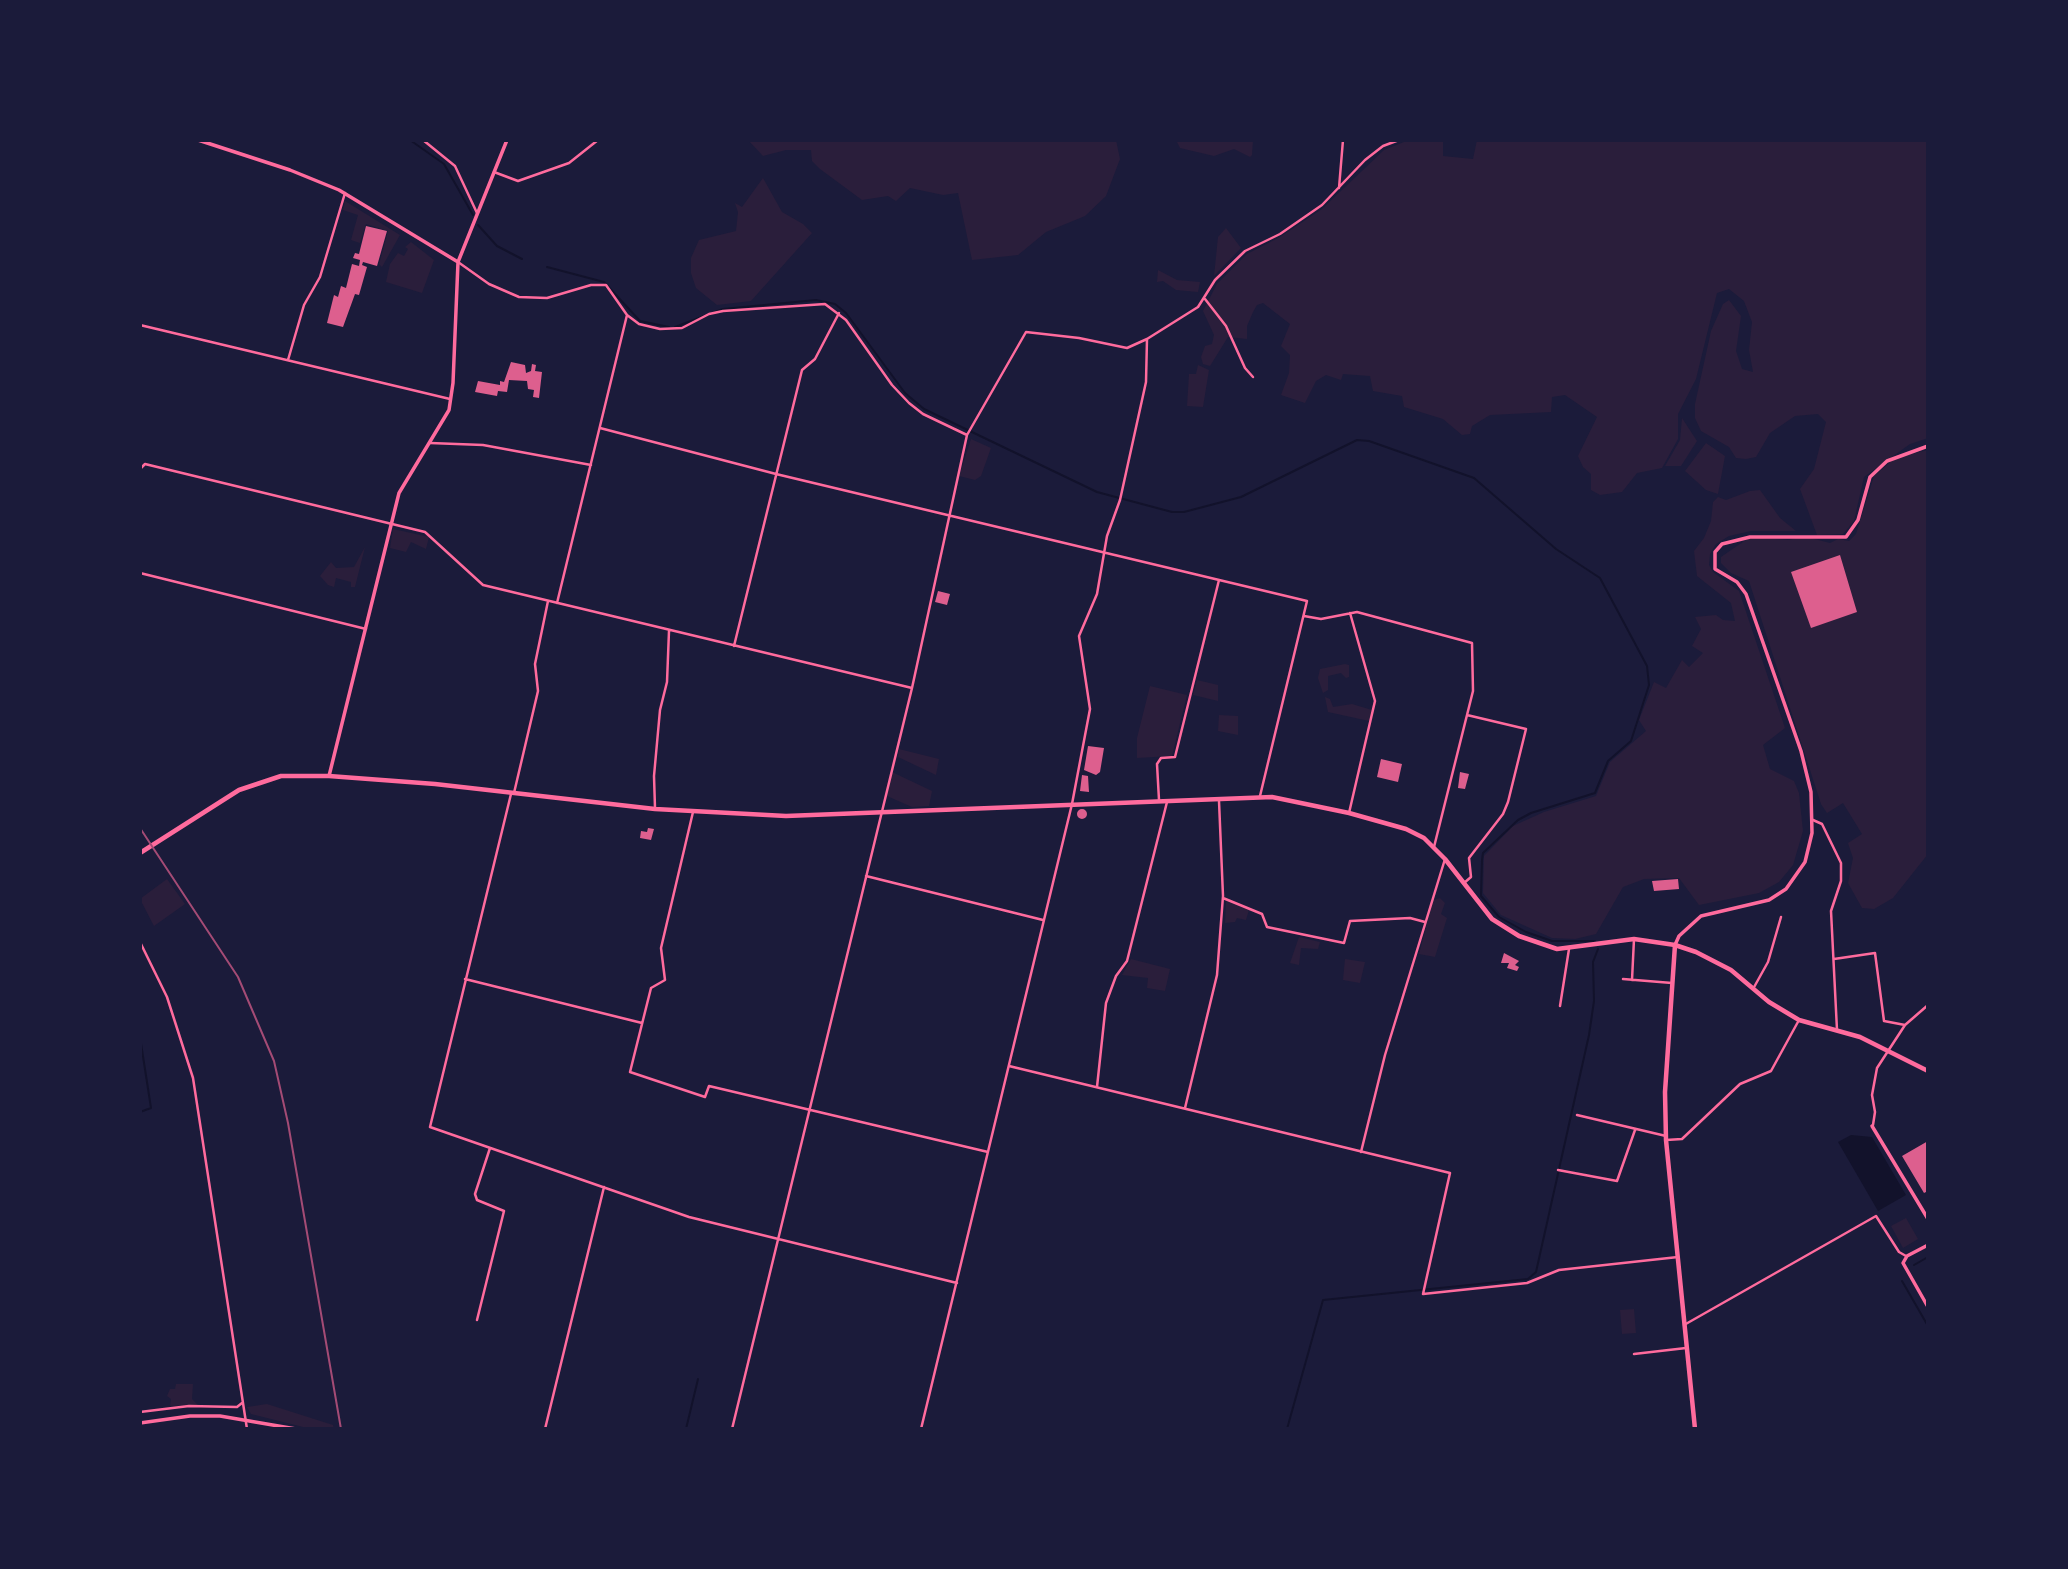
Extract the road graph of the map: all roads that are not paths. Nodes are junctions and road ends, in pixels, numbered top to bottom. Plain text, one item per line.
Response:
1 (198, 140) edge
2 (422, 140) edge
3 (507, 140) edge
4 (598, 140) edge
5 (1343, 140) edge
6 (1399, 140) edge
7 (494, 172) junction
8 (1339, 188) junction
9 (345, 193) junction
10 (478, 216) junction
11 (457, 261) junction
12 (1205, 299) junction
13 (839, 313) junction
14 (627, 315) junction
15 (140, 325) edge
16 (1146, 339) junction
17 (288, 360) junction
18 (1253, 377) dead end
19 (451, 400) junction
20 (600, 428) junction
21 (969, 432) junction
22 (430, 443) junction
23 (1928, 446) edge
24 (591, 465) junction
25 (140, 469) edge
26 (776, 474) junction
27 (952, 515) junction
28 (391, 523) junction
29 (1104, 553) junction
30 (140, 573) edge
31 (1219, 580) junction
32 (548, 601) junction
33 (557, 603) junction
34 (1350, 613) junction
35 (1304, 616) junction
36 (366, 629) junction
37 (669, 631) junction
38 (734, 646) junction
39 (912, 688) junction
40 (1467, 715) junction
41 (329, 776) junction
42 (512, 794) junction
43 (1260, 796) junction
44 (1219, 797) junction
45 (1168, 799) junction
46 (1159, 800) junction
47 (1072, 804) junction
48 (655, 809) junction
49 (693, 811) junction
50 (880, 812) junction
51 (1349, 813) junction
52 (1813, 820) junction
53 (1434, 847) junction
54 (140, 853) edge
55 (1445, 859) junction
56 (866, 876) junction
57 (1464, 883) junction
58 (1223, 898) junction
59 (1781, 917) dead end
60 (1044, 920) junction
61 (1425, 922) junction
62 (1634, 939) junction
63 (140, 942) edge
64 (1675, 945) junction
65 (1569, 949) junction
66 (1834, 959) junction
67 (465, 979) junction
68 (1623, 979) dead end
69 (1632, 980) junction
70 (1672, 983) junction
71 (1754, 989) junction
72 (1928, 1004) edge
73 (1560, 1006) dead end
74 (1799, 1020) junction
75 (642, 1023) junction
76 (1905, 1025) junction
77 (1838, 1030) junction
78 (1889, 1049) junction
79 (1009, 1066) junction
80 (1928, 1071) edge
81 (1097, 1087) junction
82 (1185, 1108) junction
83 (808, 1110) junction
84 (1577, 1115) dead end
85 (1872, 1126) joint
86 (1636, 1130) junction
87 (1666, 1138) junction
88 (490, 1148) junction
89 (1361, 1152) junction
90 (988, 1153) junction
91 (1560, 1170) dead end
92 (604, 1187) junction
93 (1928, 1219) edge
94 (778, 1238) junction
95 (1928, 1245) edge
96 (1907, 1256) junction
97 (1678, 1257) junction
98 (957, 1283) junction
99 (1928, 1307) edge
100 (477, 1320) dead end
101 (1684, 1325) junction
102 (1686, 1348) junction
103 (1634, 1354) dead end
104 (242, 1403) junction
105 (140, 1412) edge
106 (140, 1423) edge
107 (247, 1429) edge
108 (296, 1429) edge
109 (545, 1429) edge
110 (732, 1429) edge
111 (921, 1429) edge
112 (1695, 1429) edge

1 - 9 street
2 - 10 street
3 - 7 street
4 - 7 street
5 - 8 street
6 - 8 street
7 - 10 street
8 - 12 street
9 - 11 street
9 - 17 street
10 - 11 street
11 - 14 street
11 - 19 street
12 - 16 street
12 - 18 street
13 - 14 street
13 - 21 street
13 - 26 street
14 - 20 street
15 - 17 street
16 - 21 street
16 - 29 street
17 - 19 street
19 - 22 street
20 - 24 street
20 - 26 street
21 - 27 street
22 - 24 street
22 - 28 street
23 - 52 street
24 - 33 street
25 - 28 street
26 - 27 street
26 - 38 street
27 - 29 street
27 - 39 street
28 - 32 street
28 - 36 street
29 - 31 street
29 - 47 street
30 - 36 street
31 - 35 street
31 - 46 street
32 - 33 street
32 - 42 street
33 - 37 street
34 - 35 street
34 - 40 street
34 - 51 street
35 - 43 street
36 - 41 street
37 - 38 street
37 - 48 street
38 - 39 street
39 - 50 street
40 - 53 street
40 - 57 street
41 - 42 main road
41 - 54 main road
42 - 48 main road
42 - 67 street
43 - 44 main road
43 - 51 main road
44 - 45 main road
44 - 58 street
45 - 46 main road
45 - 81 street
46 - 47 main road
47 - 50 main road
47 - 60 street
48 - 49 main road
49 - 50 main road
49 - 75 street
50 - 56 street
51 - 53 main road
52 - 64 street
52 - 66 street
53 - 55 main road
55 - 57 main road
55 - 61 street
56 - 60 street
56 - 83 street
57 - 65 main road
58 - 61 street
58 - 82 street
59 - 71 street
60 - 79 street
61 - 89 street
62 - 64 main road
62 - 65 main road
62 - 69 street
63 - 104 street
64 - 70 main road
64 - 71 main road
65 - 73 street
66 - 76 street
66 - 77 street
67 - 75 street
67 - 88 street
68 - 69 street
69 - 70 street
70 - 87 main road
71 - 74 main road
72 - 76 street
74 - 77 main road
74 - 87 street
75 - 83 street
76 - 78 street
77 - 78 main road
78 - 80 main road
78 - 85 street
79 - 81 street
79 - 90 street
81 - 82 street
82 - 89 street
83 - 90 street
83 - 94 street
84 - 86 street
85 - 93 street
86 - 87 street
86 - 91 street
87 - 97 main road
88 - 92 street
88 - 100 street
89 - 97 street
90 - 98 street
92 - 94 street
92 - 109 street
94 - 98 street
94 - 110 street
95 - 96 street
96 - 99 street
96 - 101 street
97 - 101 main road
98 - 111 street
101 - 102 main road
102 - 103 street
102 - 112 main road
104 - 105 street
104 - 107 street
106 - 108 street

